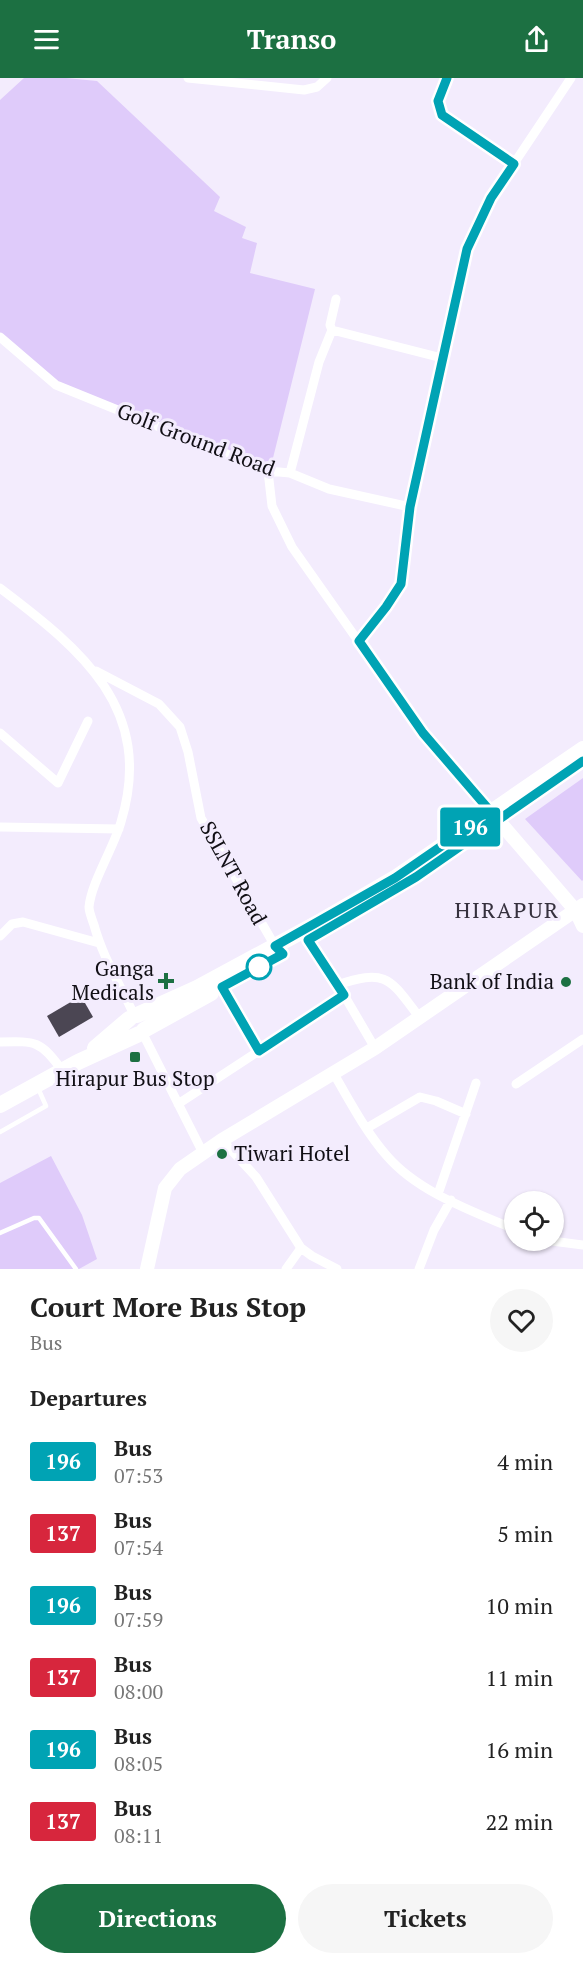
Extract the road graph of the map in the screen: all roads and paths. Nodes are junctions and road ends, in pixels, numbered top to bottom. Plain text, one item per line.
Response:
1 (188, 78) edge
2 (327, 78) edge
3 (447, 78) edge
4 (571, 78) edge
5 (266, 83) edge
6 (514, 164) junction
7 (336, 299) dead end
8 (332, 330) junction
9 (0, 337) edge
10 (442, 358) junction
11 (268, 471) junction
12 (291, 473) junction
13 (410, 507) junction
14 (1, 591) edge
15 (359, 641) junction
16 (91, 669) junction
17 (88, 721) dead end
18 (0, 733) edge
19 (583, 749) edge
20 (583, 761) edge
21 (494, 816) junction
22 (0, 827) edge
23 (119, 829) junction
24 (579, 908) edge
25 (583, 926) edge
26 (0, 936) edge
27 (308, 940) junction
28 (99, 943) junction
29 (279, 950) junction
30 (337, 985) junction
31 (222, 987) junction
32 (344, 995) junction
33 (420, 1018) junction
34 (137, 1024) junction
35 (583, 1039) edge
36 (0, 1042) edge
37 (375, 1048) junction
38 (259, 1051) junction
39 (62, 1071) junction
40 (334, 1074) junction
41 (476, 1083) dead end
42 (516, 1084) dead end
43 (36, 1085) junction
44 (178, 1104) junction
45 (0, 1105) edge
46 (465, 1114) junction
47 (366, 1128) junction
48 (0, 1132) edge
49 (222, 1140) junction
50 (203, 1153) junction
51 (438, 1194) junction
52 (451, 1200) junction
53 (504, 1224) edge
54 (0, 1233) edge
55 (564, 1243) edge
56 (583, 1245) edge
57 (302, 1248) junction
58 (76, 1269) edge
59 (147, 1269) edge
60 (286, 1269) edge
61 (337, 1269) edge
62 (418, 1269) edge

1 - 5 street
2 - 5 street
3 - 6 street
4 - 6 street
6 - 10 street
7 - 8 street
8 - 10 street
8 - 12 street
9 - 11 street, Golf Ground Road
10 - 13 street
11 - 12 street, Golf Ground Road
11 - 15 street
12 - 13 street, Golf Ground Road
13 - 15 street
14 - 16 street
15 - 21 street
16 - 23 street
16 - 29 street, SSLNT Road
17 - 18 street
19 - 21 highway
20 - 21 highway
21 - 24 street
21 - 27 highway
21 - 29 highway
22 - 23 street
23 - 28 street
24 - 25 street
24 - 33 street
26 - 28 street
27 - 29 highway
27 - 30 street
28 - 34 street
29 - 31 highway
29 - 34 highway
30 - 32 street
30 - 33 street
31 - 34 highway
31 - 38 street
32 - 37 street
32 - 38 street
33 - 37 street
34 - 39 highway
34 - 44 street
35 - 42 street
36 - 39 street
37 - 40 street
38 - 44 street
39 - 43 highway
40 - 47 street
40 - 49 street
41 - 46 street
43 - 45 highway
43 - 48 lane
44 - 50 street
46 - 47 street
46 - 51 street
47 - 51 street
49 - 50 street
49 - 57 street
50 - 59 street
51 - 52 street
52 - 53 street
52 - 62 street
54 - 58 lane
55 - 56 street
57 - 60 street
57 - 61 street

